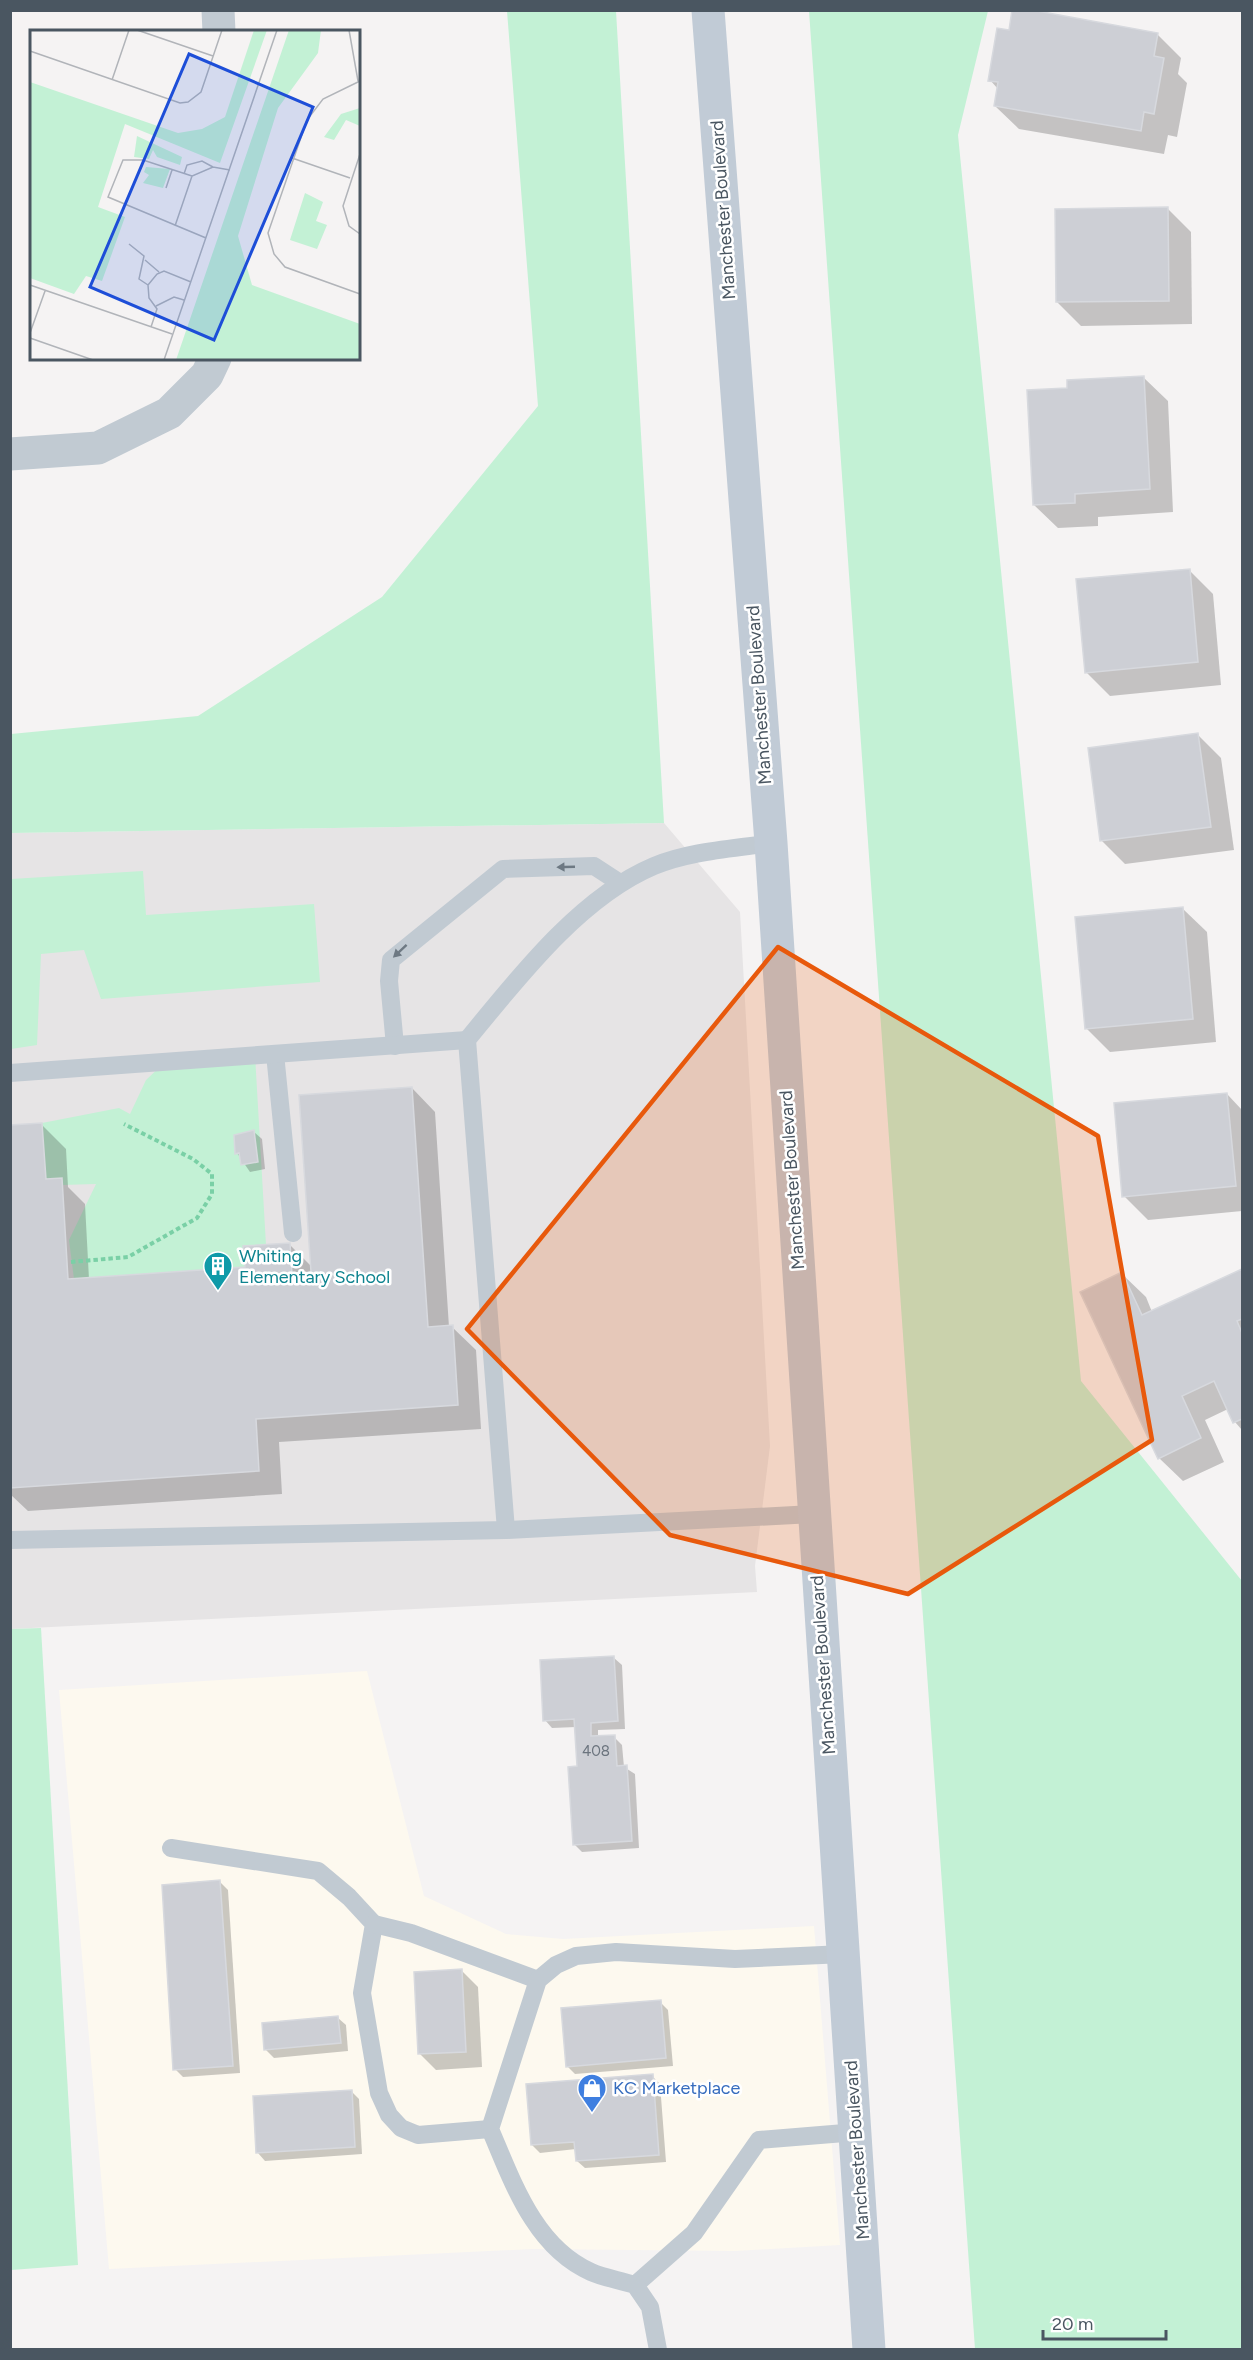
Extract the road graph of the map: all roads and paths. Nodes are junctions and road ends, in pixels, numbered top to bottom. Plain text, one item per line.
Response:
1 (218, 10) edge
2 (708, 10) edge
3 (219, 30) edge
4 (214, 360) edge
5 (10, 454) edge
6 (771, 843) junction
7 (620, 883) junction
8 (467, 1040) junction
9 (395, 1046) junction
10 (275, 1054) junction
11 (10, 1073) edge
12 (124, 1124) dead end
13 (292, 1233) dead end
14 (71, 1262) dead end
15 (813, 1514) junction
16 (506, 1530) junction
17 (10, 1540) edge
18 (171, 1848) dead end
19 (374, 1924) junction
20 (844, 1954) junction
21 (538, 1980) junction
22 (490, 2128) junction
23 (857, 2132) junction
24 (635, 2285) junction
25 (658, 2349) edge
26 (869, 2349) edge

1 - 3 street
2 - 6 street, Manchester Boulevard
4 - 5 street
6 - 7 lane
6 - 15 street, Manchester Boulevard
7 - 8 lane
7 -> 9 lane
8 - 9 lane
8 - 16 lane
9 - 10 lane
10 - 11 lane
10 - 13 lane
12 - 14 path
15 - 16 lane
15 - 20 street, Manchester Boulevard
16 - 17 lane
18 - 19 lane
19 - 21 lane
19 - 22 lane
20 - 21 lane
20 - 23 street, Manchester Boulevard
21 - 22 lane
22 - 24 lane
23 - 24 lane
23 - 26 street, Manchester Boulevard
24 - 25 lane

